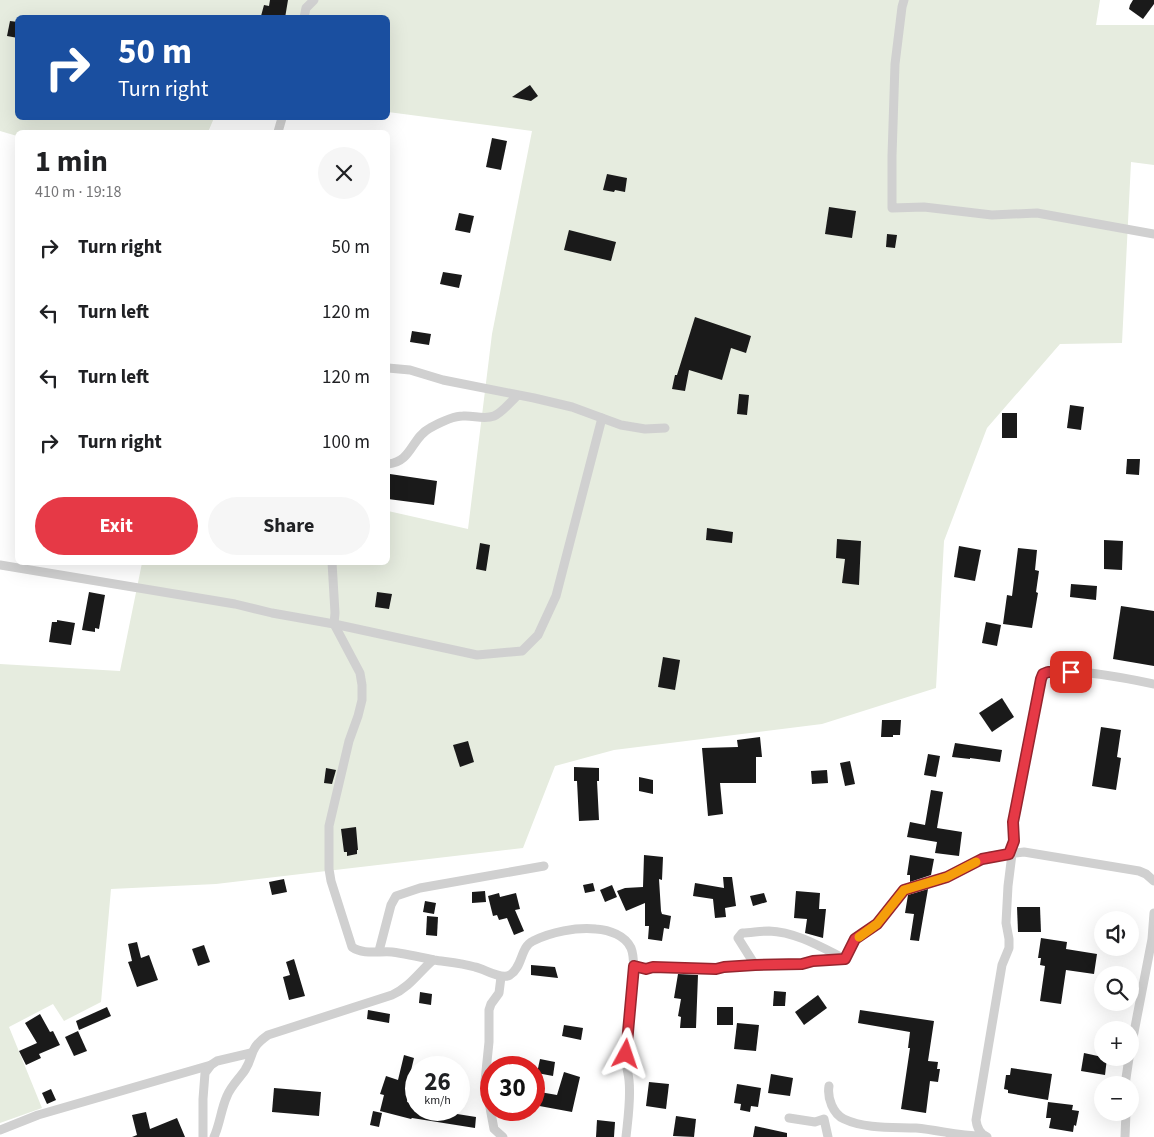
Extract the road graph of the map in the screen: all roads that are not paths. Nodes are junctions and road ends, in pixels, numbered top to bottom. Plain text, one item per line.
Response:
1 (314, 0) edge
2 (904, 0) edge
3 (305, 15) edge
4 (1154, 234) edge
5 (390, 368) edge
6 (517, 396) junction
7 (602, 418) junction
8 (665, 428) dead end
9 (390, 463) edge
10 (0, 565) edge
11 (332, 565) edge
12 (334, 624) junction
13 (1154, 684) edge
14 (1014, 841) junction
15 (1024, 852) junction
16 (1010, 854) junction
17 (544, 866) dead end
18 (1154, 881) edge
19 (1154, 913) edge
20 (379, 951) junction
21 (416, 956) junction
22 (845, 959) junction
23 (433, 960) junction
24 (755, 965) junction
25 (634, 966) junction
26 (420, 970) junction
27 (501, 977) junction
28 (1136, 1021) edge
29 (251, 1053) junction
30 (211, 1066) junction
31 (829, 1086) dead end
32 (789, 1118) dead end
33 (843, 1119) junction
34 (824, 1120) junction
35 (1126, 1121) edge
36 (0, 1130) edge
37 (986, 1136) edge
38 (203, 1137) edge
39 (214, 1137) edge
40 (503, 1137) edge
41 (626, 1137) edge
42 (828, 1137) edge
43 (1125, 1137) edge

1 - 3 street
2 - 4 street
5 - 6 street
6 - 7 street
6 - 9 street
7 - 8 street
7 - 12 street
10 - 12 street
11 - 12 street
12 - 20 street
13 - 14 street
14 - 15 street
14 - 16 street
15 - 16 street
15 - 18 street
16 - 22 street
16 - 37 street
17 - 20 street
19 - 28 street
20 - 21 street
21 - 23 street
21 - 26 street
22 - 24 street
22 - 24 street
23 - 26 street
23 - 27 street
24 - 25 street
25 - 27 street
25 - 41 street
26 - 29 street
27 - 40 street
29 - 30 street
29 - 39 street
30 - 36 street
30 - 38 street
31 - 33 street
32 - 34 street
33 - 34 street
33 - 37 street
34 - 42 street
35 - 43 street

